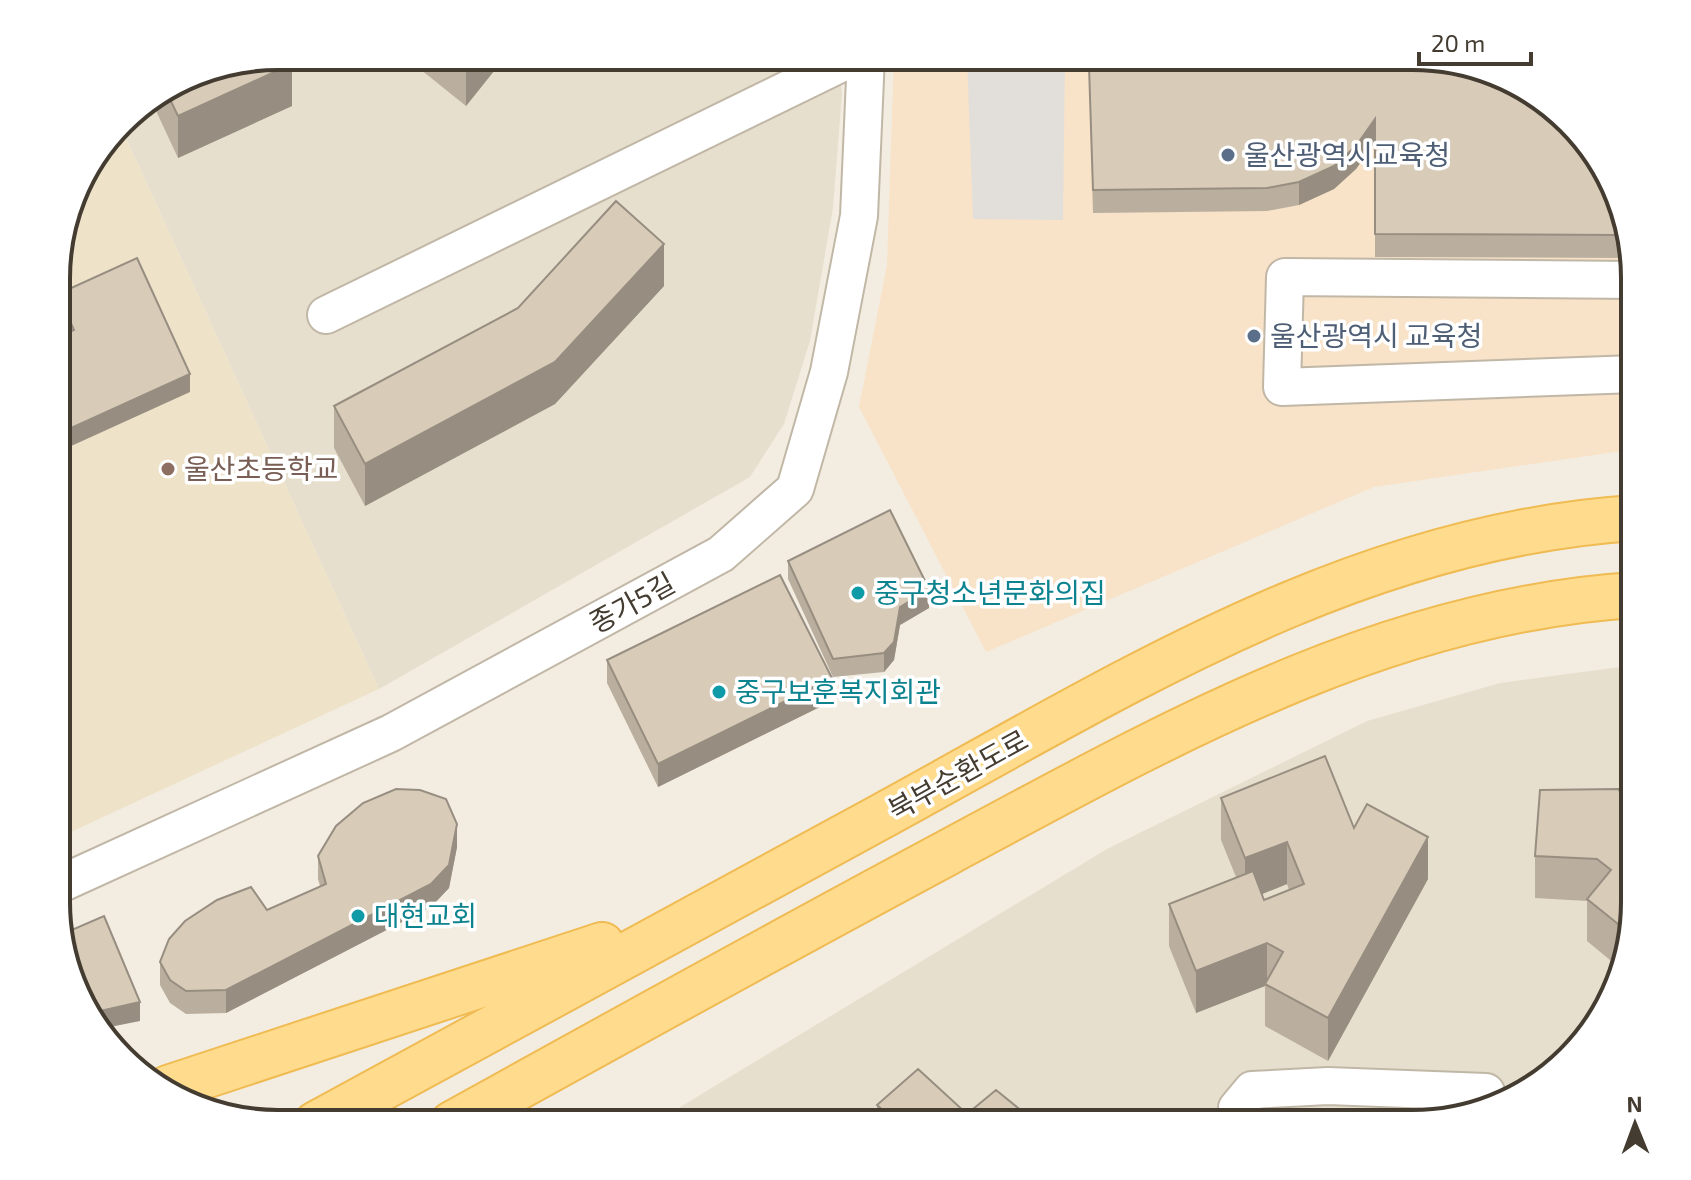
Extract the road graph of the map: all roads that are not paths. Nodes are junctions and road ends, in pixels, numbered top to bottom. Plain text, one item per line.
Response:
1 (827, 70) edge
2 (865, 70) edge
3 (1621, 280) edge
4 (326, 315) dead end
5 (1621, 375) edge
6 (1621, 519) edge
7 (1621, 597) edge
8 (70, 880) edge
9 (725, 902) junction
10 (179, 1084) edge
11 (1486, 1092) dead end
12 (342, 1110) edge
13 (478, 1110) edge
14 (1237, 1110) edge

1 - 4 street
2 - 8 street, 종가5길
3 - 5 street
6 - 9 main road, 북부순환도로
7 - 13 main road
9 - 10 main road
9 - 12 main road, 북부순환도로
11 - 14 street

